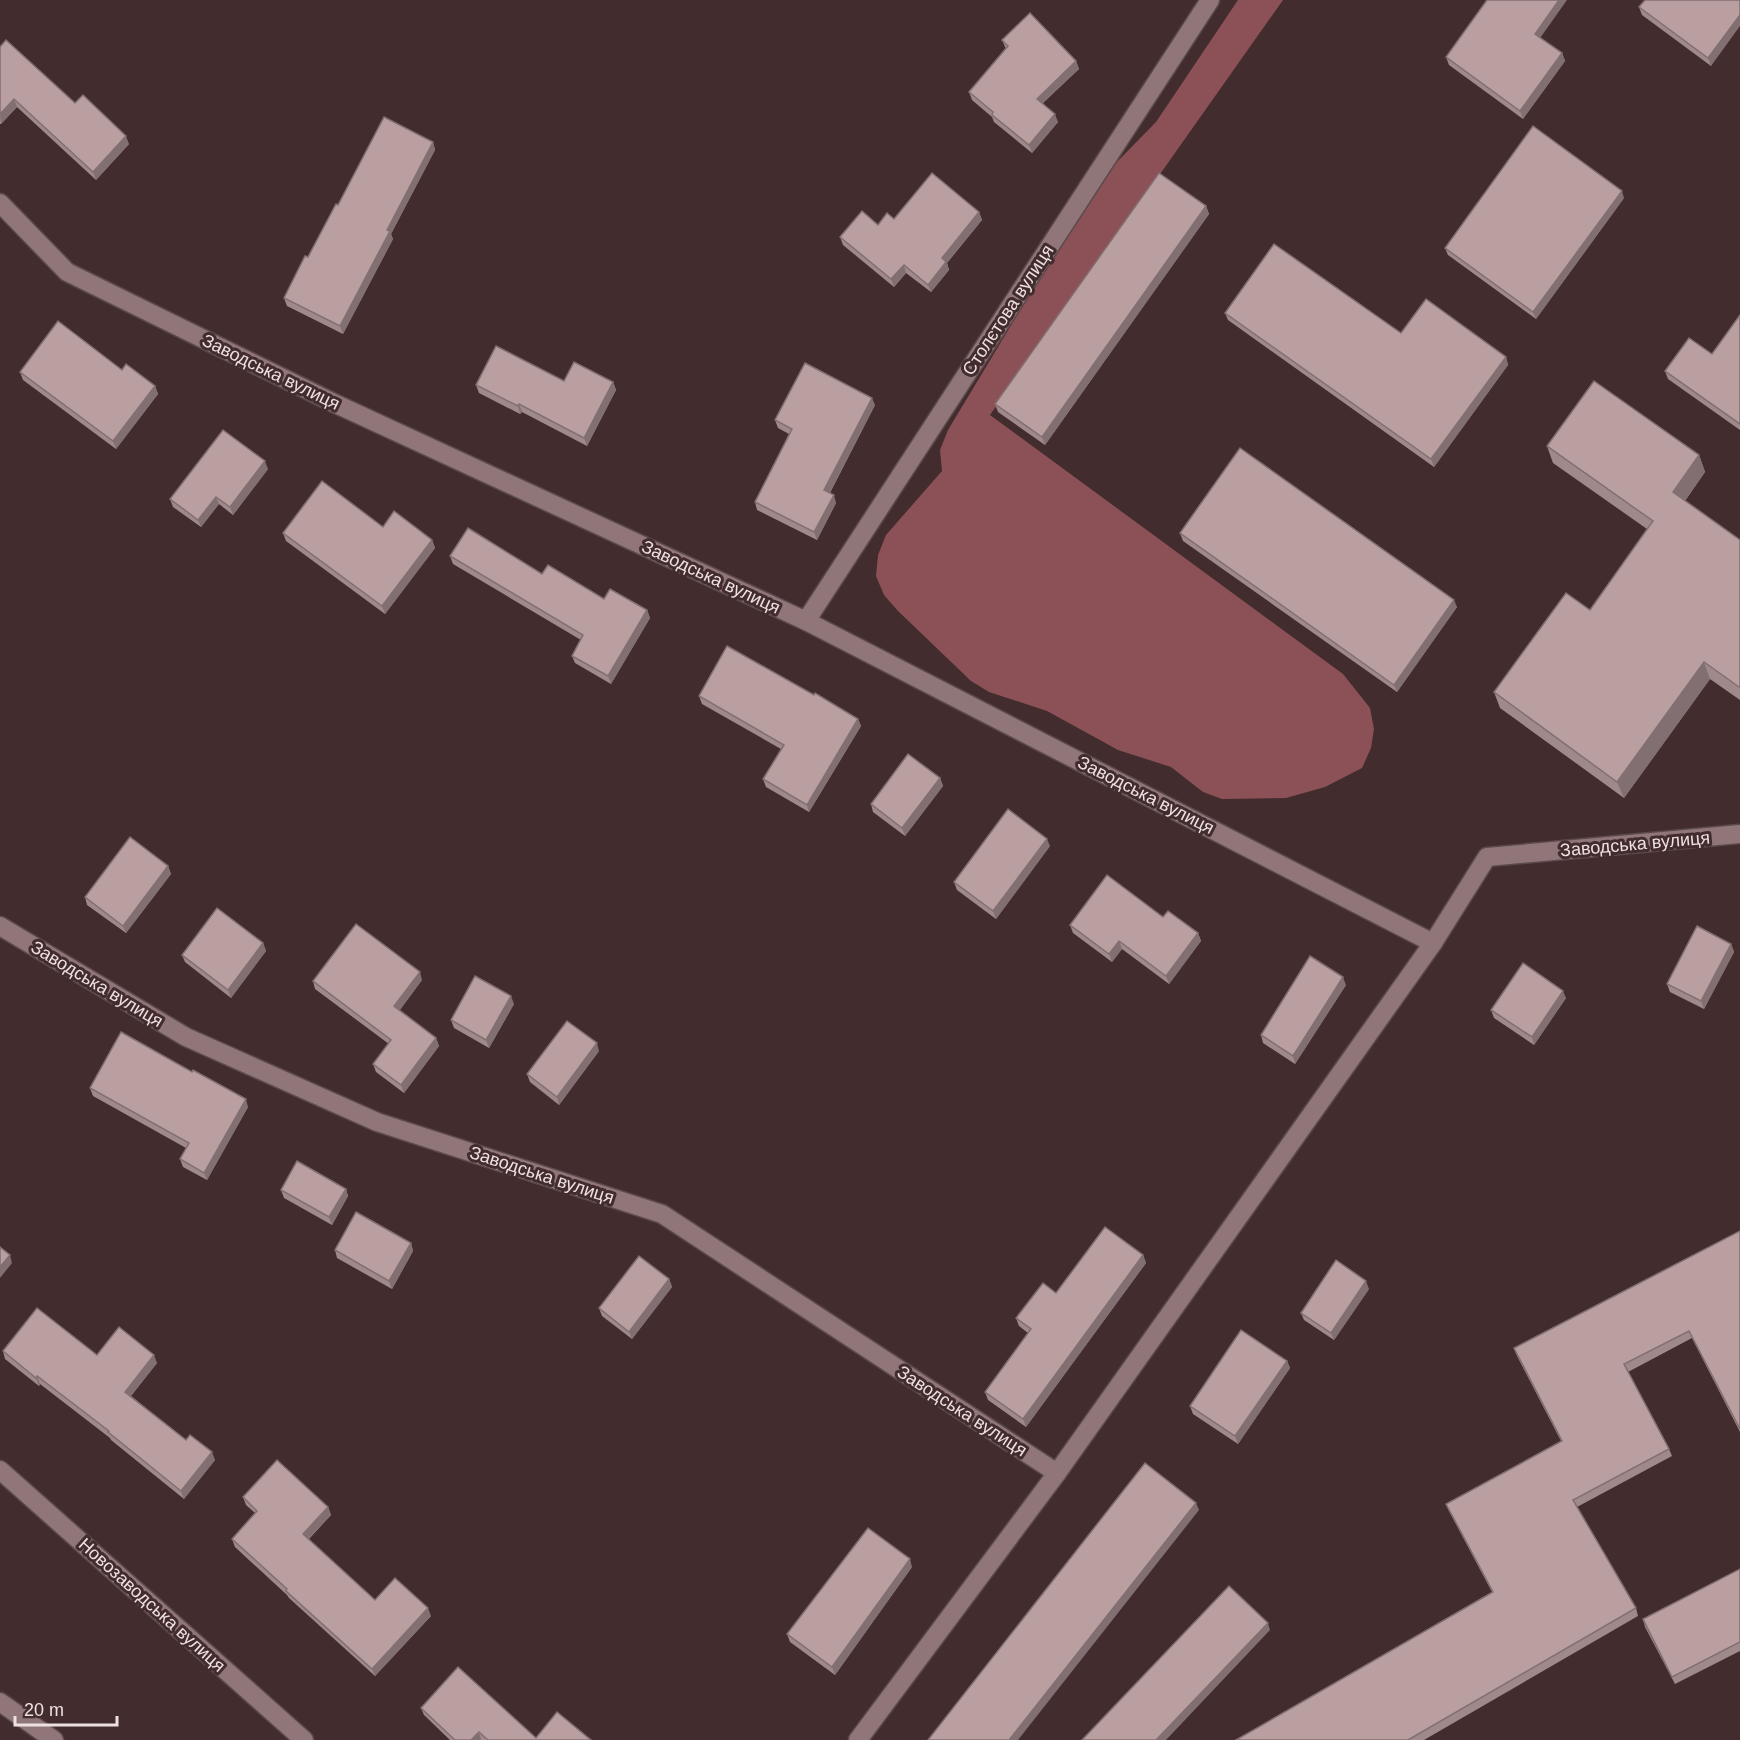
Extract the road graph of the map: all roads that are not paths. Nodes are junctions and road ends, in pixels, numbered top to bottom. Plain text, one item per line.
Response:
1 (1210, 0) edge
2 (0, 203) edge
3 (806, 621) junction
4 (1740, 834) edge
5 (0, 926) edge
6 (1433, 943) junction
7 (0, 1470) edge
8 (1056, 1473) junction
9 (0, 1702) edge
10 (54, 1740) edge
11 (304, 1740) edge
12 (858, 1740) edge

1 - 3 street, Столєтова вулиця
2 - 3 street, Заводська вулиця
3 - 6 street, Заводська вулиця
4 - 6 street, Заводська вулиця
5 - 8 street, Заводська вулиця
6 - 8 street, Заводська вулиця
7 - 11 street, Новозаводська вулиця
8 - 12 street, Заводська вулиця
9 - 10 street

